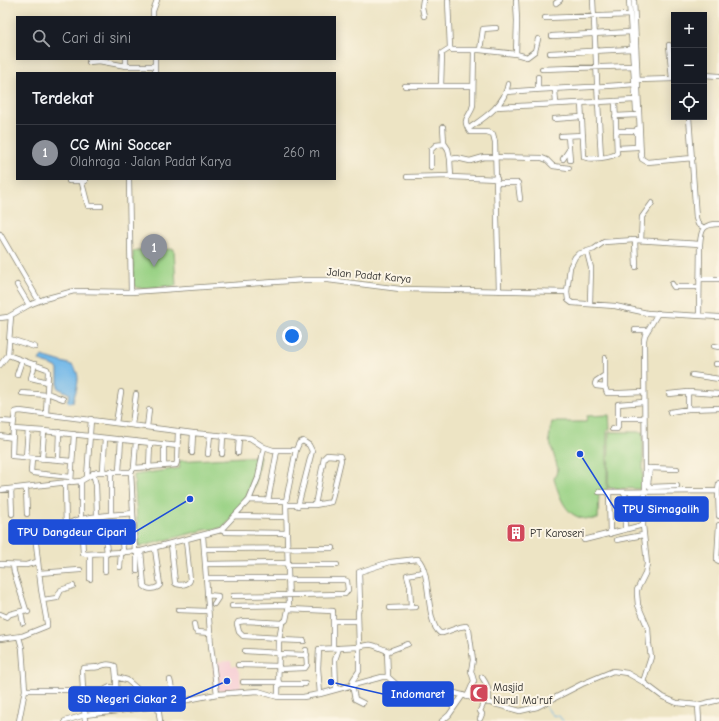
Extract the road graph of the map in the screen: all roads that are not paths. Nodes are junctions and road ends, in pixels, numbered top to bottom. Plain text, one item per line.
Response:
1 (157, 0) edge
2 (423, 0) edge
3 (448, 0) edge
4 (516, 0) edge
5 (593, 0) edge
6 (629, 0) edge
7 (634, 0) edge
8 (630, 14) junction
9 (153, 16) edge
10 (424, 16) dead end
11 (593, 16) junction
12 (545, 18) dead end
13 (496, 28) dead end
14 (631, 32) junction
15 (594, 33) junction
16 (552, 36) dead end
17 (538, 39) dead end
18 (669, 44) dead end
19 (450, 48) junction
20 (632, 49) junction
21 (477, 50) junction
22 (595, 51) junction
23 (550, 53) dead end
24 (516, 54) junction
25 (126, 60) edge
26 (155, 60) edge
27 (89, 62) dead end
28 (671, 62) edge
29 (126, 66) junction
30 (155, 66) junction
31 (633, 66) junction
32 (596, 68) junction
33 (542, 69) dead end
34 (155, 72) edge
35 (707, 75) edge
36 (719, 76) edge
37 (538, 77) dead end
38 (671, 79) edge
39 (636, 82) junction
40 (508, 84) dead end
41 (404, 86) dead end
42 (441, 86) junction
43 (473, 86) junction
44 (597, 87) junction
45 (538, 89) junction
46 (555, 89) junction
47 (507, 92) junction
48 (635, 100) junction
49 (614, 101) junction
50 (581, 102) junction
51 (598, 102) junction
52 (556, 104) junction
53 (496, 107) junction
54 (637, 115) junction
55 (615, 116) junction
56 (582, 117) junction
57 (554, 119) dead end
58 (689, 120) edge
59 (443, 127) dead end
60 (468, 129) junction
61 (616, 131) junction
62 (637, 131) junction
63 (583, 135) junction
64 (561, 136) dead end
65 (568, 136) junction
66 (444, 144) junction
67 (617, 148) junction
68 (569, 150) junction
69 (496, 158) junction
70 (601, 158) junction
71 (693, 158) junction
72 (450, 159) junction
73 (563, 159) dead end
74 (570, 160) dead end
75 (431, 168) dead end
76 (569, 168) dead end
77 (451, 176) junction
78 (408, 177) dead end
79 (85, 180) edge
80 (130, 180) edge
81 (69, 181) dead end
82 (497, 181) junction
83 (520, 199) dead end
84 (652, 203) dead end
85 (101, 206) dead end
86 (719, 224) edge
87 (704, 228) junction
88 (0, 234) edge
89 (638, 241) junction
90 (700, 244) junction
91 (587, 252) junction
92 (636, 267) dead end
93 (699, 279) junction
94 (719, 279) edge
95 (672, 284) dead end
96 (17, 285) dead end
97 (699, 287) junction
98 (499, 291) junction
99 (131, 292) junction
100 (567, 292) junction
101 (39, 301) junction
102 (590, 303) junction
103 (29, 305) junction
104 (658, 313) junction
105 (11, 316) junction
106 (699, 316) junction
107 (0, 318) edge
108 (719, 318) edge
109 (634, 330) dead end
110 (648, 330) junction
111 (10, 339) junction
112 (35, 347) dead end
113 (8, 355) junction
114 (605, 358) dead end
115 (22, 360) junction
116 (35, 364) junction
117 (0, 365) edge
118 (17, 375) dead end
119 (605, 375) junction
120 (692, 376) dead end
121 (719, 378) edge
122 (48, 382) junction
123 (605, 387) junction
124 (121, 392) dead end
125 (644, 392) junction
126 (688, 392) junction
127 (22, 393) dead end
128 (47, 394) junction
129 (136, 394) dead end
130 (669, 394) dead end
131 (719, 394) edge
132 (63, 399) dead end
133 (644, 402) junction
134 (719, 408) edge
135 (688, 409) junction
136 (149, 410) dead end
137 (670, 412) dead end
138 (46, 414) junction
139 (618, 418) junction
140 (644, 418) junction
141 (91, 419) junction
142 (0, 421) edge
143 (14, 422) junction
144 (116, 423) junction
145 (132, 426) junction
146 (147, 427) junction
147 (13, 429) junction
148 (612, 429) dead end
149 (28, 430) junction
150 (44, 431) junction
151 (178, 431) junction
152 (59, 432) junction
153 (194, 433) junction
154 (74, 434) junction
155 (210, 435) junction
156 (0, 436) edge
157 (89, 436) junction
158 (223, 436) junction
159 (239, 437) junction
160 (13, 438) junction
161 (105, 438) junction
162 (121, 439) junction
163 (136, 441) junction
164 (150, 443) junction
165 (164, 444) junction
166 (178, 446) junction
167 (264, 447) junction
168 (296, 450) junction
169 (277, 451) junction
170 (192, 453) dead end
171 (238, 453) dead end
172 (208, 454) dead end
173 (222, 454) dead end
174 (29, 457) junction
175 (42, 459) junction
176 (58, 460) junction
177 (72, 461) junction
178 (164, 466) junction
179 (149, 468) junction
180 (647, 468) junction
181 (677, 469) dead end
182 (132, 470) junction
183 (103, 471) junction
184 (111, 471) junction
185 (119, 471) junction
186 (93, 473) junction
187 (87, 477) junction
188 (71, 479) junction
189 (81, 481) junction
190 (65, 482) junction
191 (719, 483) edge
192 (678, 486) dead end
193 (26, 488) junction
194 (0, 490) edge
195 (10, 490) junction
196 (644, 491) junction
197 (718, 491) junction
198 (599, 492) dead end
199 (609, 492) junction
200 (625, 492) junction
201 (249, 500) junction
202 (268, 501) junction
203 (286, 503) junction
204 (315, 505) junction
205 (298, 506) junction
206 (111, 512) dead end
207 (132, 513) junction
208 (12, 514) dead end
209 (27, 514) dead end
210 (97, 514) dead end
211 (235, 516) junction
212 (719, 516) edge
213 (81, 517) junction
214 (286, 517) junction
215 (719, 524) edge
216 (67, 525) junction
217 (121, 525) dead end
218 (643, 525) junction
219 (625, 529) junction
220 (221, 530) junction
221 (105, 531) dead end
222 (287, 533) junction
223 (610, 534) junction
224 (643, 535) junction
225 (203, 536) junction
226 (186, 540) junction
227 (584, 540) dead end
228 (617, 540) dead end
229 (171, 544) junction
230 (155, 548) junction
231 (287, 548) junction
232 (333, 548) dead end
233 (204, 549) junction
234 (137, 552) junction
235 (122, 553) junction
236 (90, 554) junction
237 (106, 554) junction
238 (719, 561) edge
239 (37, 562) junction
240 (0, 564) edge
241 (205, 564) junction
242 (287, 564) junction
243 (13, 565) junction
244 (337, 565) dead end
245 (120, 567) dead end
246 (80, 570) dead end
247 (105, 571) dead end
248 (136, 571) dead end
249 (424, 572) junction
250 (39, 573) junction
251 (206, 578) junction
252 (90, 579) dead end
253 (288, 579) junction
254 (73, 586) dead end
255 (207, 595) junction
256 (289, 595) junction
257 (232, 596) dead end
258 (43, 600) junction
259 (214, 604) dead end
260 (232, 606) dead end
261 (289, 607) junction
262 (390, 608) dead end
263 (178, 610) dead end
264 (208, 610) junction
265 (25, 611) junction
266 (0, 614) edge
267 (333, 621) junction
268 (358, 621) junction
269 (23, 623) dead end
270 (282, 623) junction
271 (194, 624) dead end
272 (210, 633) junction
273 (19, 637) junction
274 (0, 639) edge
275 (279, 639) junction
276 (304, 641) dead end
277 (408, 644) dead end
278 (359, 647) junction
279 (332, 648) junction
280 (339, 648) junction
281 (245, 651) dead end
282 (387, 651) junction
283 (279, 653) junction
284 (238, 665) dead end
285 (279, 668) junction
286 (482, 676) dead end
287 (116, 677) junction
288 (388, 677) junction
289 (170, 680) dead end
290 (243, 682) dead end
291 (643, 682) junction
292 (279, 683) junction
293 (305, 684) dead end
294 (352, 685) junction
295 (116, 688) junction
296 (336, 689) junction
297 (25, 690) junction
298 (83, 690) junction
299 (217, 694) junction
300 (320, 694) junction
301 (465, 696) junction
302 (278, 697) junction
303 (719, 700) edge
304 (175, 702) junction
305 (486, 702) junction
306 (363, 703) dead end
307 (698, 705) junction
308 (158, 706) junction
309 (152, 707) junction
310 (117, 711) junction
311 (85, 715) junction
312 (480, 719) dead end
313 (19, 721) edge
314 (65, 721) edge
315 (85, 721) edge
316 (160, 721) edge
317 (442, 721) edge
318 (699, 721) edge

1 - 9 street
2 - 10 street
3 - 19 street
4 - 24 street
5 - 11 street
6 - 8 street
7 - 39 street
8 - 11 street
8 - 14 street
11 - 12 street
11 - 15 street
13 - 21 street
14 - 15 street
14 - 20 street
15 - 16 street
15 - 22 street
17 - 24 street
18 - 28 street
19 - 21 street
19 - 42 street
20 - 22 street
20 - 31 street
21 - 24 street
21 - 43 street
22 - 23 street
22 - 32 street
25 - 29 street
26 - 30 street
27 - 29 street
29 - 30 street
30 - 34 street
31 - 32 street
31 - 39 street
32 - 33 street
32 - 44 street
35 - 36 street
37 - 45 street
38 - 39 street
39 - 44 street
39 - 48 street
39 - 71 street
40 - 47 street
41 - 42 street
42 - 43 street
43 - 60 street
44 - 46 street
44 - 51 street
45 - 46 street
45 - 47 street
46 - 52 street
47 - 53 street
48 - 49 street
48 - 54 street
49 - 51 street
49 - 55 street
50 - 51 street
50 - 52 street
50 - 56 street
51 - 70 street
52 - 53 street
53 - 60 street
54 - 55 street
54 - 62 street
55 - 61 street
56 - 57 street
56 - 63 street
58 - 71 street
59 - 66 street
60 - 69 street
61 - 62 street
61 - 67 street
62 - 67 street
63 - 65 street
63 - 70 street
64 - 65 street
65 - 68 street
66 - 72 street
66 - 75 street
67 - 70 street
68 - 73 street
68 - 74 street
69 - 72 street
69 - 76 street
69 - 82 street
71 - 87 street
72 - 77 street
77 - 78 street
77 - 82 street
79 - 81 street
79 - 85 street
80 - 99 street
82 - 83 street
82 - 98 street
84 - 89 street
86 - 87 street
87 - 90 street
88 - 101 street
89 - 90 street
89 - 91 street
89 - 92 street
90 - 93 street
91 - 100 street
91 - 102 street
93 - 94 street
93 - 97 street
95 - 97 street
96 - 103 street
97 - 106 street
98 - 99 street, Jalan Padat Karya
98 - 100 street, Jalan Padat Karya
99 - 101 street, Jalan Padat Karya
100 - 102 street
101 - 103 street, Jalan Padat Karya
102 - 104 street
103 - 105 street, Jalan Padat Karya
104 - 106 street
104 - 110 street
105 - 107 street, Jalan Padat Karya
105 - 111 street
106 - 108 street
109 - 110 street
110 - 125 street
111 - 112 street
111 - 113 street
113 - 115 street
113 - 117 street
114 - 119 street
115 - 116 street
115 - 118 street
116 - 122 street
116 - 122 street
119 - 123 street
119 - 123 street
120 - 121 street
122 - 128 street
123 - 125 street
124 - 144 street
125 - 133 street
126 - 130 street
126 - 131 street
126 - 135 street
127 - 128 street
128 - 132 street
128 - 138 street
129 - 145 street
133 - 139 street
133 - 140 street
134 - 135 street
135 - 137 street
136 - 146 street
138 - 141 street
138 - 143 street
139 - 140 street
139 - 148 street
140 - 180 street
141 - 144 street
141 - 157 street
142 - 143 street
143 - 147 street
144 - 145 street
145 - 146 street
146 - 151 street
147 - 149 street
147 - 160 street
149 - 150 street
149 - 174 street
150 - 152 street
150 - 175 street
151 - 153 street
151 - 166 street
152 - 154 street
152 - 176 street
153 - 155 street
153 - 170 street
154 - 157 street
154 - 177 street
155 - 158 street
155 - 172 street
156 - 160 street
157 - 161 street
157 - 187 street
158 - 159 street
158 - 173 street
159 - 167 street
159 - 171 street
160 - 174 street
161 - 162 street
161 - 183 street
162 - 163 street
162 - 185 street
163 - 164 street
163 - 182 street
164 - 165 street
164 - 179 street
165 - 166 street
165 - 178 street
166 - 178 street
167 - 169 street
167 - 201 street
168 - 169 street
168 - 203 street
168 - 205 street
169 - 202 street
174 - 175 street
174 - 188 street
175 - 176 street
176 - 177 street
177 - 188 street
178 - 179 street
179 - 182 street
180 - 181 street
180 - 192 street
180 - 196 street
182 - 185 street
182 - 207 street
183 - 184 street
183 - 186 street
184 - 185 street
184 - 206 street
186 - 187 street
186 - 210 street
187 - 189 street
188 - 189 street
188 - 190 street
189 - 213 street
190 - 193 street
190 - 216 street
191 - 197 street
193 - 195 street
193 - 209 street
194 - 195 street
195 - 208 street
196 - 197 street
196 - 200 street
196 - 218 street
197 - 212 street
198 - 199 street
199 - 200 street
199 - 223 street
200 - 219 street
201 - 202 street
201 - 211 street
202 - 203 street
203 - 205 street
203 - 214 street
204 - 204 street
204 - 205 street
207 - 213 street
207 - 234 street
211 - 214 street
211 - 220 street
213 - 216 street
213 - 236 street
214 - 222 street
215 - 238 street
216 - 239 street
217 - 235 street
218 - 219 street
218 - 224 street
219 - 223 street
220 - 222 street
220 - 225 street
221 - 237 street
222 - 231 street
223 - 227 street
224 - 228 street
224 - 291 street
225 - 226 street
225 - 233 street
226 - 229 street
226 - 229 street
229 - 230 street
230 - 234 street
230 - 234 street
231 - 232 street
231 - 233 street
231 - 242 street
233 - 241 street
234 - 235 street
234 - 248 street
235 - 237 street
235 - 245 street
236 - 237 street
236 - 252 street
237 - 247 street
239 - 243 street
239 - 250 street
240 - 243 street
241 - 242 street
241 - 251 street
242 - 244 street
242 - 253 street
243 - 265 street
246 - 250 street
249 - 262 street
249 - 268 street
249 - 301 street
250 - 258 street
251 - 253 street
251 - 255 street
253 - 256 street
253 - 256 street
254 - 258 street
255 - 259 street
255 - 264 street
256 - 257 street
256 - 261 street
258 - 273 street
260 - 261 street
261 - 267 street
261 - 270 street
263 - 264 street
264 - 272 street
265 - 266 street
265 - 269 street
267 - 268 street
267 - 279 street
268 - 278 street
270 - 275 street
270 - 275 street
271 - 272 street
272 - 299 street
273 - 274 street
273 - 297 street
275 - 276 street
275 - 283 street
277 - 282 street
278 - 280 street
278 - 282 street
278 - 294 street
279 - 280 street
279 - 300 street
280 - 296 street
281 - 283 street
282 - 288 street
283 - 285 street
283 - 285 street
284 - 285 street
285 - 292 street
286 - 305 street
287 - 295 street
287 - 298 street
287 - 309 street
288 - 294 street
288 - 301 street
289 - 304 street
290 - 292 street
291 - 305 street
291 - 307 street
292 - 293 street
292 - 302 street
294 - 296 street
294 - 306 street
295 - 298 street
295 - 310 street
296 - 300 street
297 - 298 street
297 - 313 street
298 - 311 street
299 - 302 street
299 - 304 street
300 - 302 street
301 - 305 street
301 - 317 street
303 - 307 street
304 - 308 street
305 - 312 street
307 - 318 street
308 - 309 street
308 - 316 street
309 - 310 street
310 - 311 street
311 - 314 street
311 - 315 street

